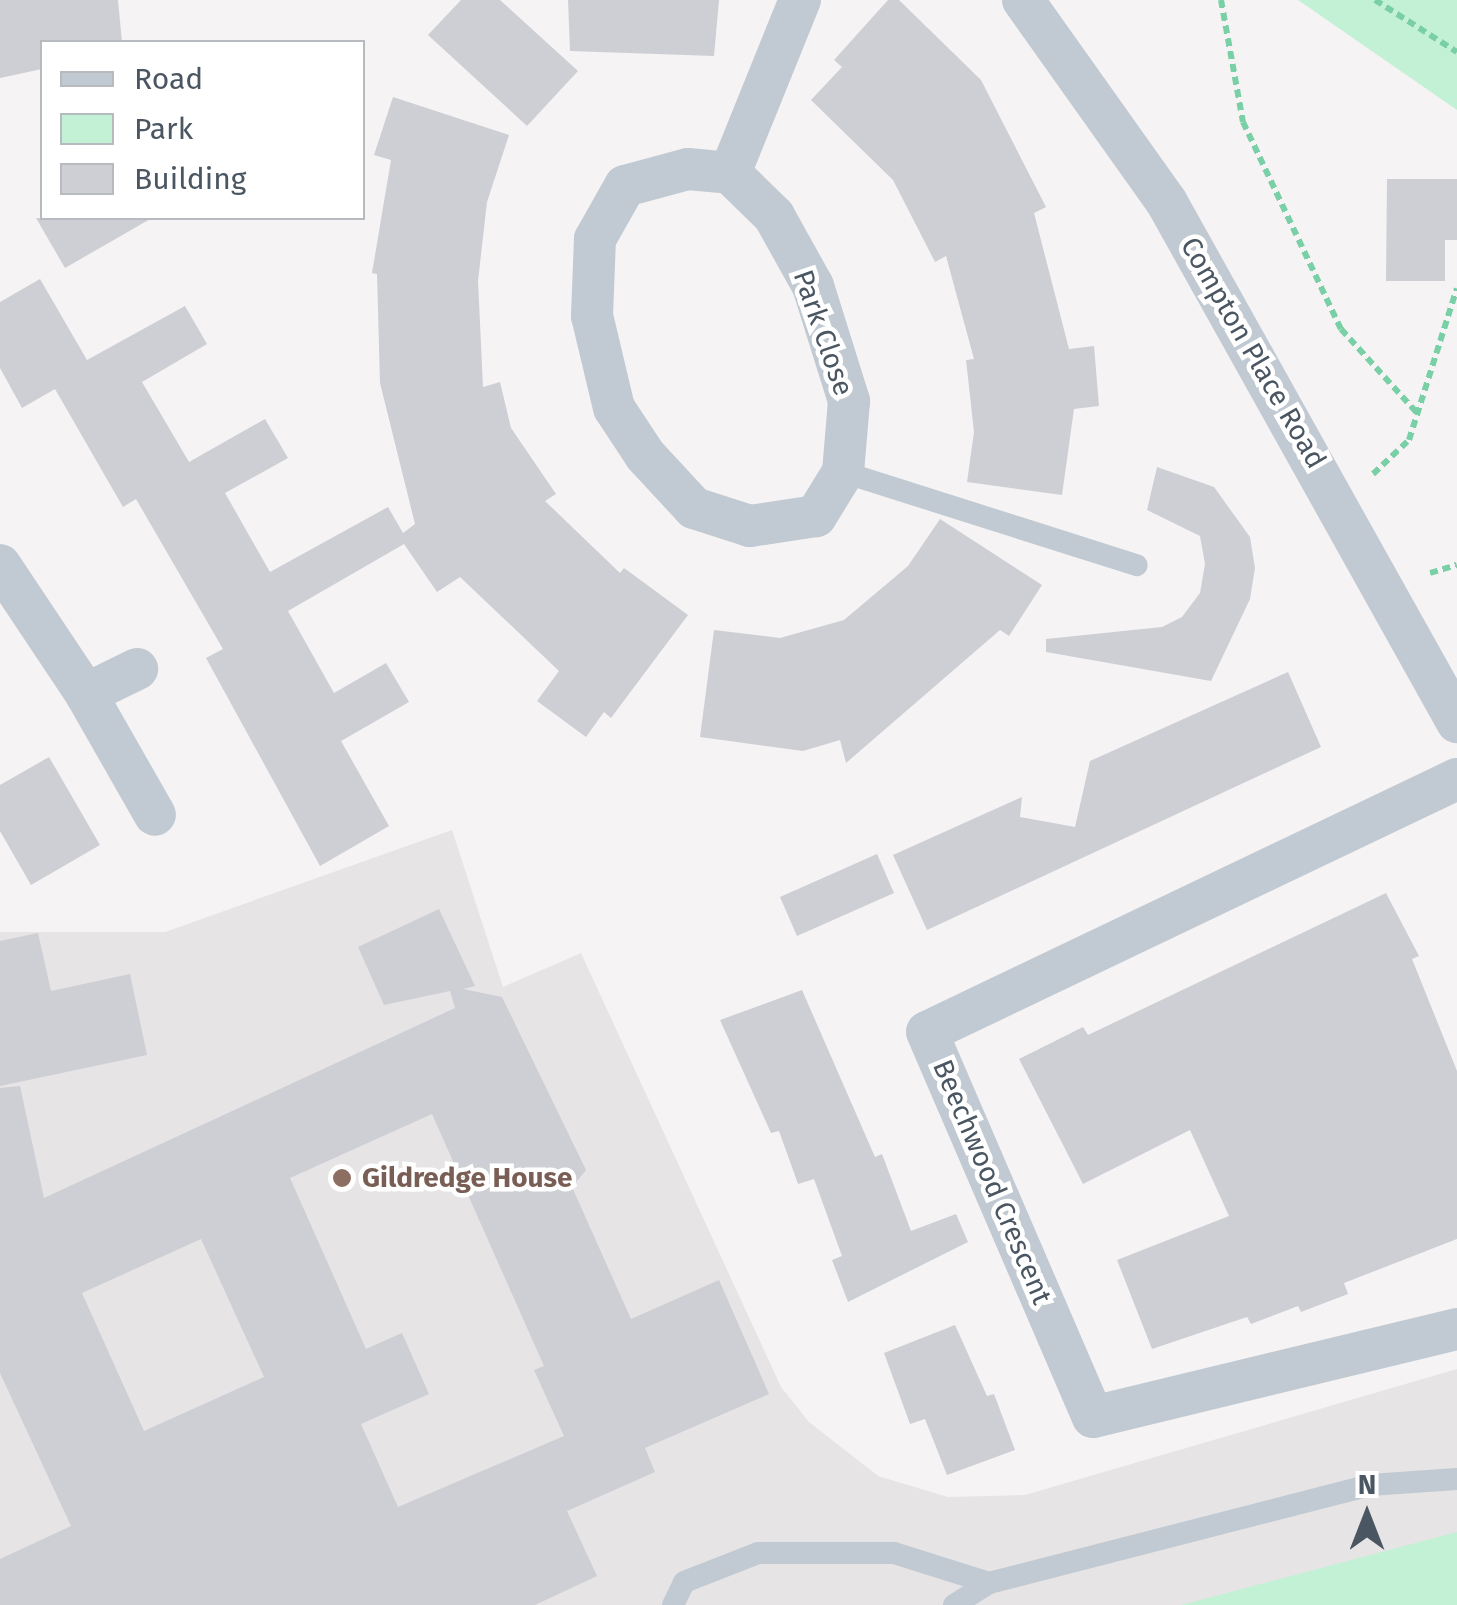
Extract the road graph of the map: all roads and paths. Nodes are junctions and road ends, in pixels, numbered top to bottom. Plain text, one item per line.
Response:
1 (800, 0) edge
2 (1023, 0) edge
3 (1221, 0) edge
4 (1374, 0) edge
5 (1457, 52) edge
6 (730, 173) junction
7 (1457, 288) edge
8 (1418, 414) junction
9 (843, 472) junction
10 (1339, 505) junction
11 (0, 565) edge
12 (1137, 565) dead end
13 (138, 668) dead end
14 (86, 694) junction
15 (1457, 722) edge
16 (1457, 779) edge
17 (155, 815) dead end
18 (1457, 1329) edge
19 (1457, 1479) edge
20 (989, 1582) junction
21 (674, 1605) edge
22 (954, 1605) edge

1 - 6 street
2 - 10 street, Compton Place Road
3 - 8 path
4 - 5 path
6 - 9 street, Park Close
6 - 9 street, Park Close
7 - 8 path
8 - 10 path
9 - 12 lane
10 - 15 street, Compton Place Road
11 - 14 street
13 - 14 street
14 - 17 street
16 - 18 street, Beechwood Crescent
19 - 20 lane
20 - 21 lane
20 - 22 lane

